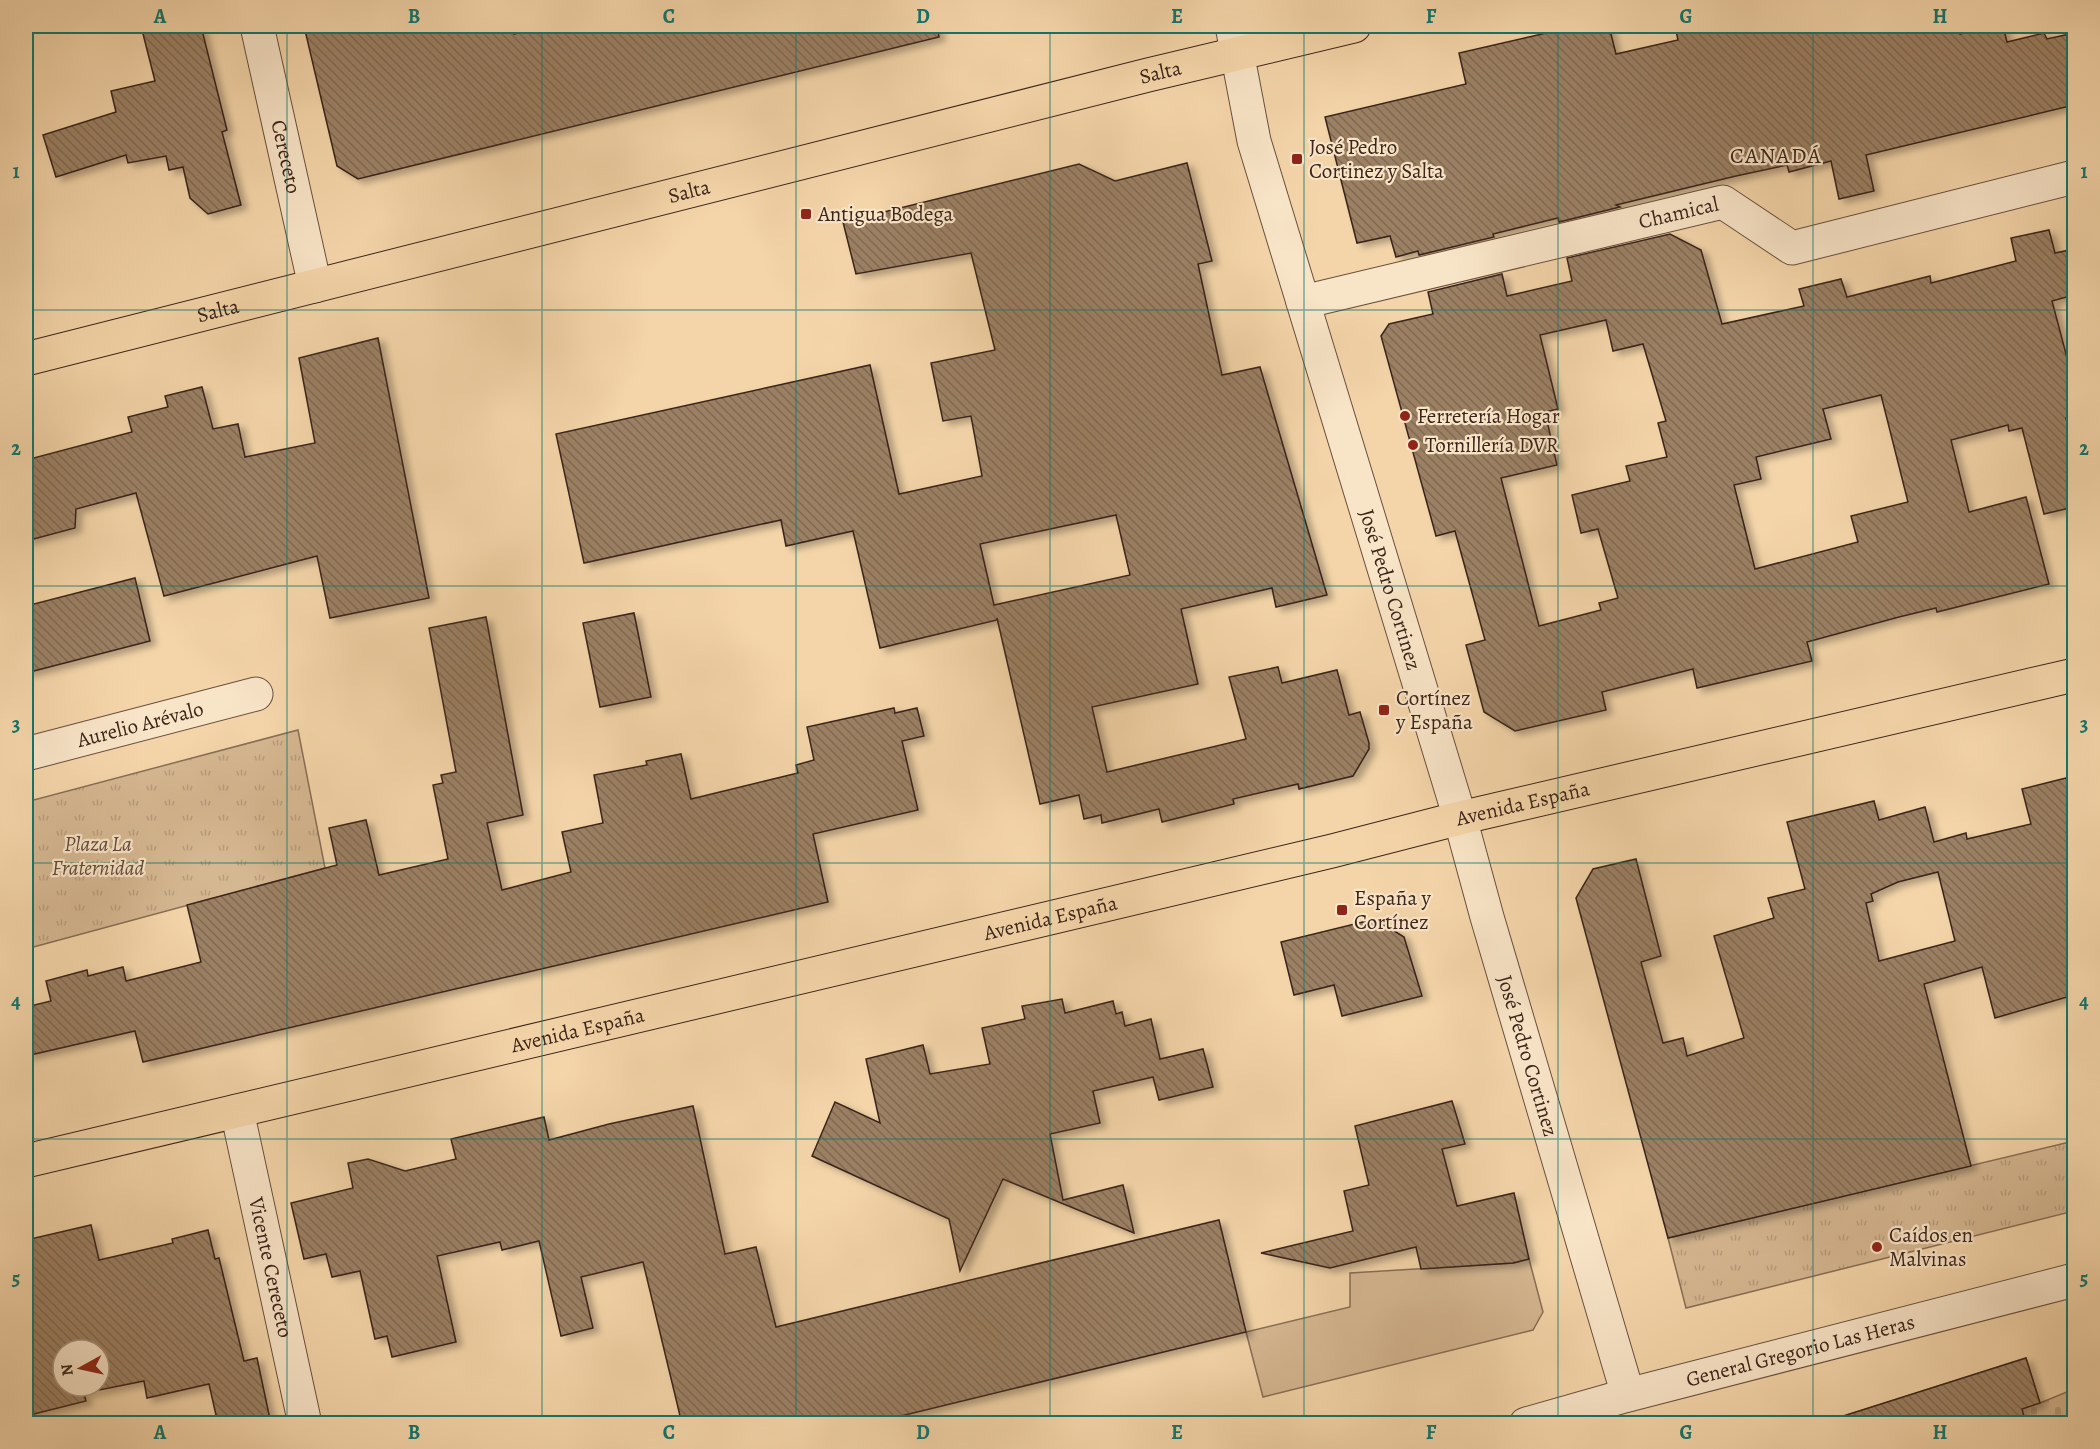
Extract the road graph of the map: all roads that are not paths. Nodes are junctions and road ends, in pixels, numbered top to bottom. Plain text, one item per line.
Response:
1 (257, 26) edge
2 (1354, 26) edge
3 (1235, 40) edge
4 (2074, 177) edge
5 (315, 285) junction
6 (1303, 302) junction
7 (26, 358) edge
8 (2074, 675) edge
9 (256, 694) dead end
10 (26, 754) edge
11 (1460, 818) junction
12 (237, 1111) junction
13 (26, 1161) edge
14 (2074, 1280) edge
15 (1628, 1395) junction
16 (305, 1424) edge
17 (1526, 1424) edge

1 - 5 street, Cereceto
2 - 3 main road, Salta
3 - 5 main road, Salta
3 - 6 street, José Pedro Cortinez
4 - 6 street, Chamical
5 - 7 main road, Salta
6 - 11 street, José Pedro Cortinez
8 - 11 main road, Avenida España
9 - 10 street, Aurelio Arévalo
11 - 12 main road, Avenida España
11 - 15 street, José Pedro Cortinez
12 - 13 main road, Avenida España
12 - 16 street, Vicente Cereceto
14 - 15 street, General Gregorio Las Heras
15 - 17 street, General Gregorio Las Heras

